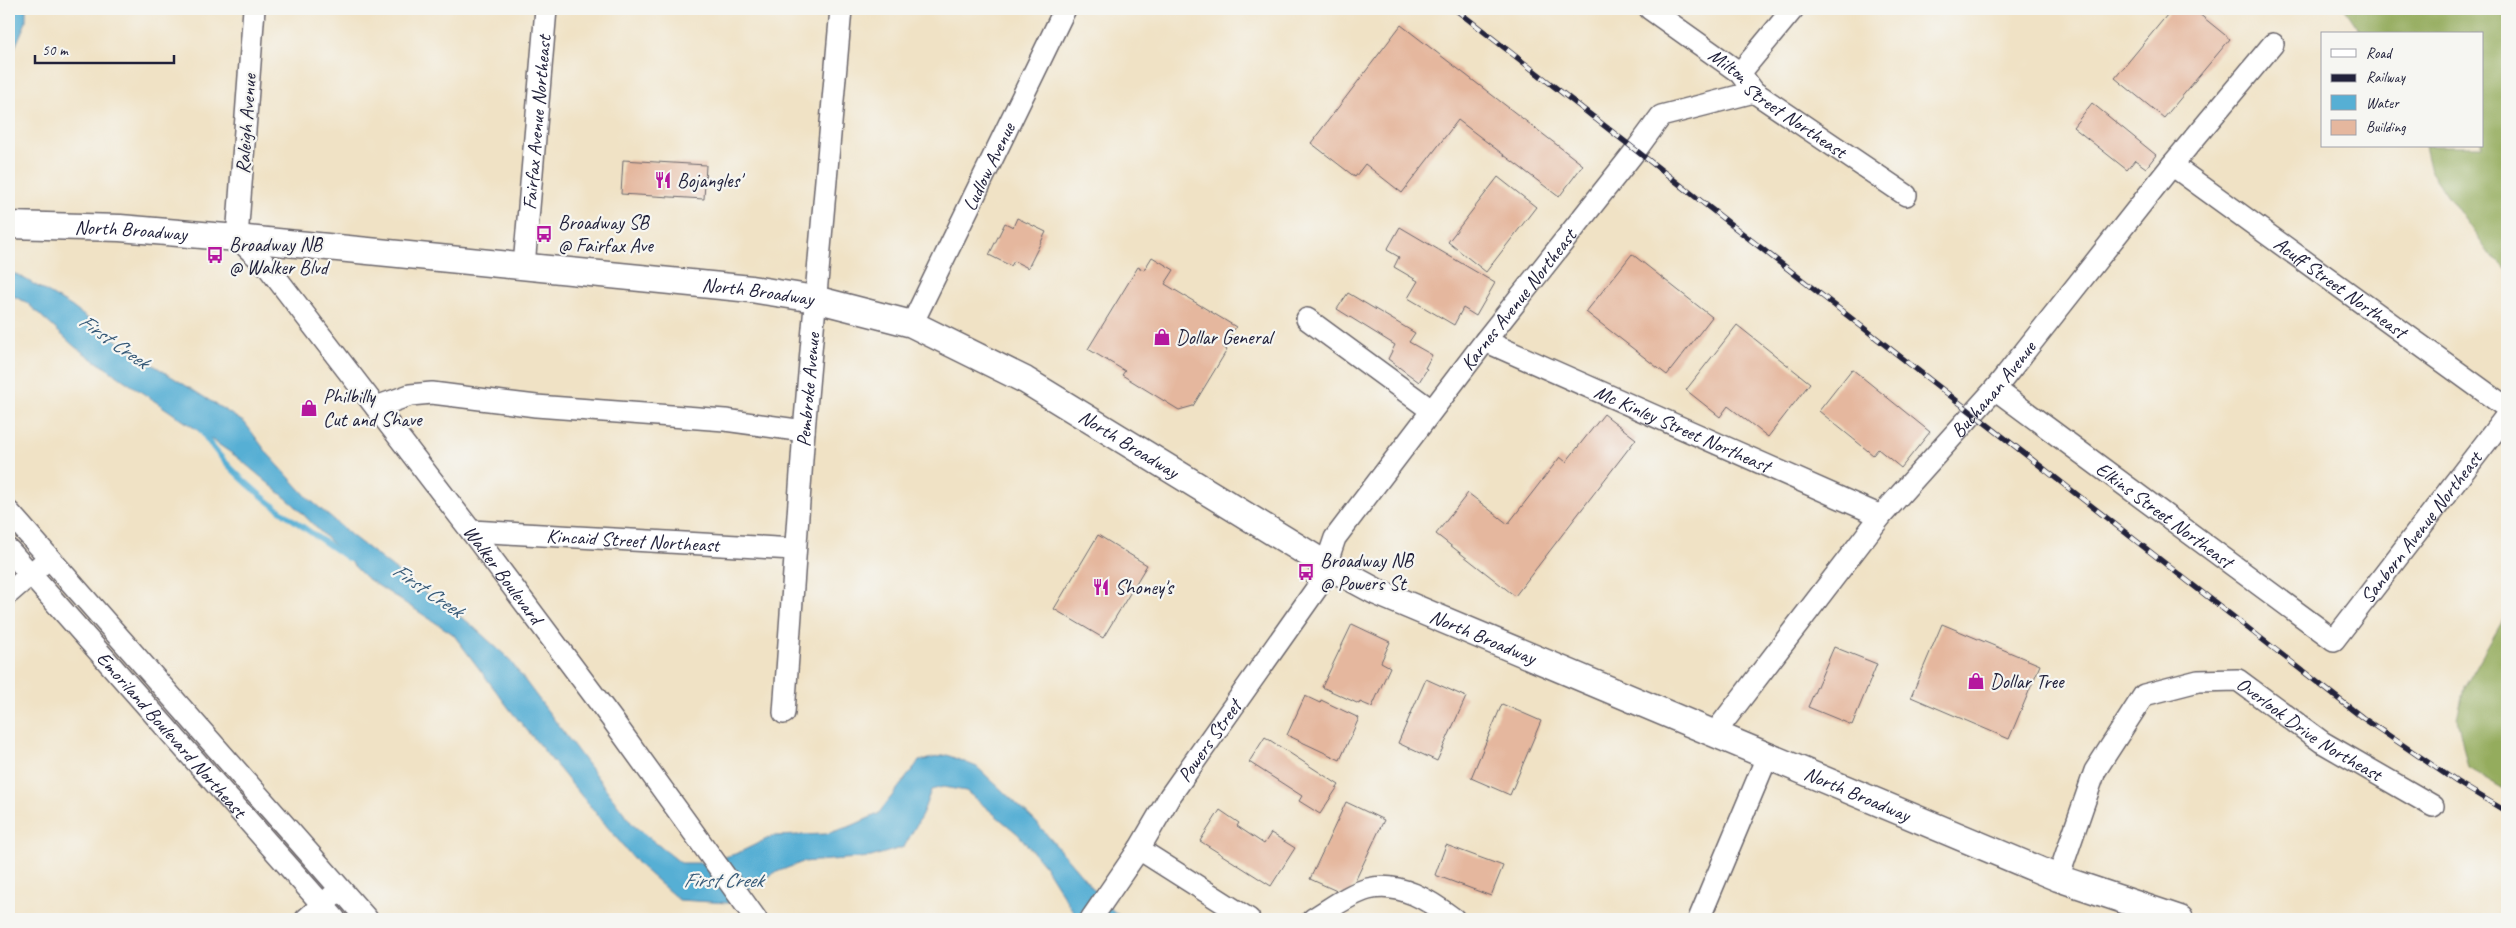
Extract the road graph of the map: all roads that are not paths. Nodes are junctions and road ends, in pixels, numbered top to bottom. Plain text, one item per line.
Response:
1 (254, 9) edge
2 (546, 9) edge
3 (841, 9) edge
4 (1065, 9) edge
5 (1650, 9) edge
6 (1793, 9) edge
7 (2273, 44) dead end
8 (1740, 73) junction
9 (1754, 92) junction
10 (2172, 165) junction
11 (1906, 195) dead end
12 (9, 225) edge
13 (237, 238) junction
14 (524, 266) junction
15 (815, 299) junction
16 (1307, 319) dead end
17 (912, 324) junction
18 (1485, 341) junction
19 (1996, 389) junction
20 (376, 407) junction
21 (2507, 408) edge
22 (1431, 410) junction
23 (2507, 415) edge
24 (804, 431) junction
25 (9, 512) edge
26 (1881, 516) junction
27 (471, 531) junction
28 (794, 549) junction
29 (9, 550) edge
30 (49, 558) junction
31 (1325, 564) junction
32 (31, 574) junction
33 (9, 593) edge
34 (2334, 640) joint
35 (784, 713) dead end
36 (1714, 734) junction
37 (1767, 757) junction
38 (2433, 806) dead end
39 (1139, 849) junction
40 (2058, 878) junction
41 (340, 888) junction
42 (329, 912) edge
43 (306, 919) edge
44 (367, 919) edge
45 (756, 919) edge
46 (1091, 919) edge
47 (1248, 919) edge
48 (1313, 919) edge
49 (1454, 919) edge
50 (1699, 919) edge
51 (2180, 919) edge

1 - 13 street, Raleigh Avenue
2 - 14 street, Fairfax Avenue Northeast
3 - 15 street, Pembroke Avenue
4 - 17 street, Ludlow Avenue
5 - 8 street, Milton Street Northeast
6 - 8 street
7 - 10 street, Buchanan Avenue
8 - 9 street, Milton Street Northeast
9 - 11 street, Milton Street Northeast
9 - 18 street, Karnes Avenue Northeast
10 - 19 street, Buchanan Avenue
10 - 21 street, Acuff Street Northeast
12 - 13 main road, North Broadway
13 - 14 main road, North Broadway
13 - 20 street, Walker Boulevard
14 - 15 main road, North Broadway
15 - 17 main road, North Broadway
15 - 24 street, Pembroke Avenue
16 - 22 street
17 - 31 main road, North Broadway
18 - 22 street, Karnes Avenue Northeast
18 - 26 street, Mc Kinley Street Northeast
19 - 26 street, Buchanan Avenue
19 - 34 street, Elkins Street Northeast
20 - 24 street
20 - 27 street, Walker Boulevard
22 - 31 street, Karnes Avenue Northeast
23 - 34 street, Sanborn Avenue Northeast
24 - 28 street, Pembroke Avenue
25 - 30 street
26 - 36 street, Buchanan Avenue
27 - 28 street, Kincaid Street Northeast
27 - 45 street, Walker Boulevard
28 - 35 street, Pembroke Avenue
29 - 32 street, Emoriland Boulevard Northeast
30 - 32 street
30 - 41 street
31 - 36 main road, North Broadway
31 - 39 street, Powers Street
32 - 33 street
32 - 42 street, Emoriland Boulevard Northeast
36 - 37 main road, North Broadway
37 - 40 main road, North Broadway
37 - 50 street
38 - 40 street, Overlook Drive Northeast
39 - 46 street, Powers Street
39 - 47 street
40 - 51 main road, North Broadway
41 - 42 street
41 - 44 street
42 - 43 street
48 - 49 street

